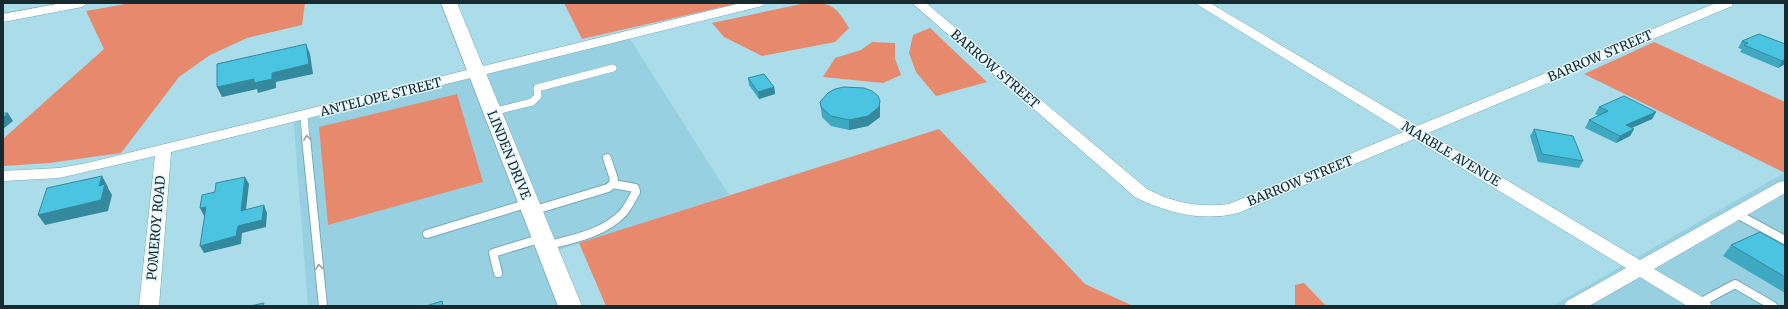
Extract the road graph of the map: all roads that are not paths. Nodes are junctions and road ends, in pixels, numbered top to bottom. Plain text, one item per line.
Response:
1 (78, 3) edge
2 (449, 3) edge
3 (757, 3) edge
4 (918, 3) edge
5 (1201, 3) edge
6 (1727, 3) edge
7 (3, 18) edge
8 (613, 68) dead end
9 (477, 73) junction
10 (492, 112) junction
11 (304, 116) junction
12 (1416, 133) junction
13 (163, 151) junction
14 (607, 158) dead end
15 (3, 176) edge
16 (613, 184) junction
17 (1785, 186) edge
18 (531, 207) junction
19 (1735, 214) junction
20 (427, 234) dead end
21 (1785, 240) edge
22 (545, 242) junction
23 (1640, 267) junction
24 (498, 273) dead end
25 (1698, 305) edge
26 (149, 306) edge
27 (323, 306) edge
28 (569, 306) edge
29 (1574, 306) edge
30 (1773, 306) edge

1 - 7 street
2 - 9 street, LINDEN DRIVE
3 - 9 street, ANTELOPE STREET
4 - 12 street, BARROW STREET
5 - 12 street, MARBLE AVENUE
6 - 12 street, BARROW STREET
8 - 10 lane
9 - 10 street, LINDEN DRIVE
9 - 11 street, ANTELOPE STREET
10 - 18 street, LINDEN DRIVE
11 - 13 street, ANTELOPE STREET
27 -> 11 lane
12 - 23 street, MARBLE AVENUE
13 - 15 street, ANTELOPE STREET
13 - 26 street, POMEROY ROAD
14 - 16 lane
16 - 18 lane
16 - 22 lane
17 - 19 street
18 - 20 lane
18 - 22 street, LINDEN DRIVE
19 - 21 lane
19 - 23 street
22 - 24 lane
22 - 28 street, LINDEN DRIVE
23 - 25 street, MARBLE AVENUE
23 - 29 street
25 - 30 lane

